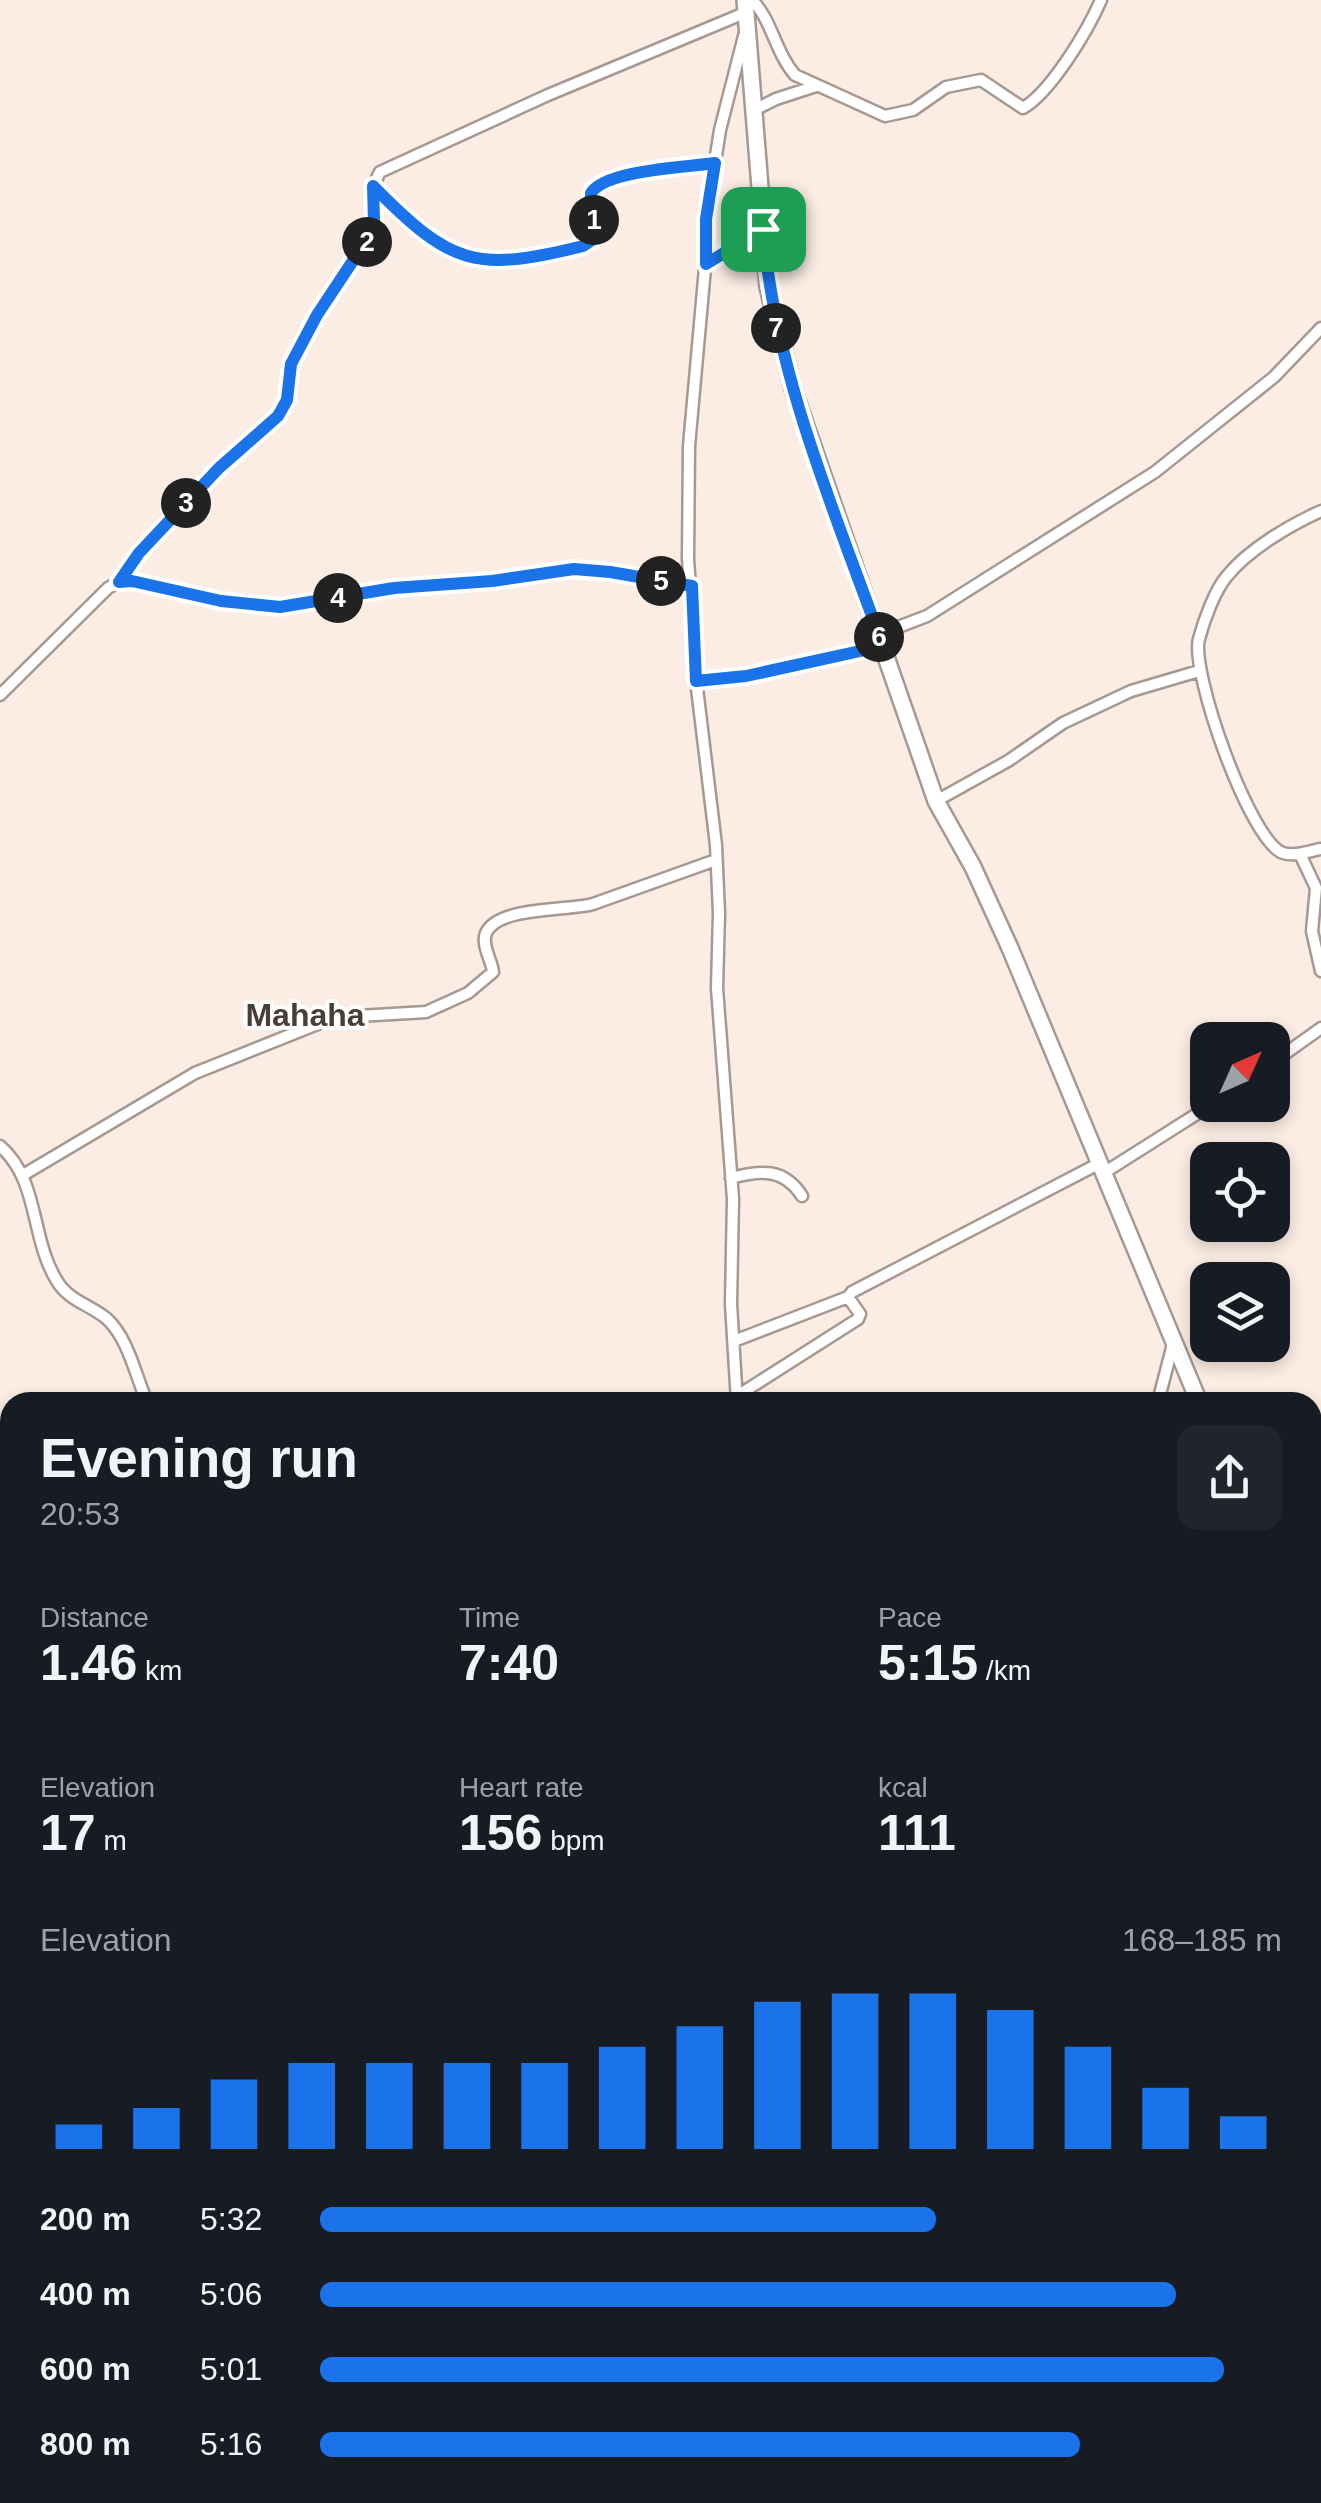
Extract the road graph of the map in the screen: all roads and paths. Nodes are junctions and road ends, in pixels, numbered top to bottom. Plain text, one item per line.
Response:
1 (1101, 0) edge
2 (748, 8) edge
3 (816, 86) junction
4 (754, 110) junction
5 (715, 163) junction
6 (373, 186) junction
7 (763, 229) junction
8 (706, 264) junction
9 (1321, 328) edge
10 (1321, 511) edge
11 (119, 582) junction
12 (692, 586) junction
13 (880, 638) junction
14 (1199, 670) junction
15 (696, 681) junction
16 (0, 695) edge
17 (936, 801) junction
18 (1321, 850) edge
19 (1300, 854) junction
20 (716, 860) junction
21 (1321, 971) edge
22 (1321, 1028) edge
23 (1290, 1050) edge
24 (1190, 1117) edge
25 (0, 1146) edge
26 (1100, 1169) junction
27 (24, 1175) junction
28 (731, 1178) junction
29 (802, 1196) dead end
30 (848, 1297) junction
31 (734, 1341) junction
32 (1174, 1343) junction
33 (143, 1392) edge
34 (737, 1392) edge
35 (748, 1392) edge
36 (1161, 1392) edge
37 (1196, 1392) edge

1 - 3 street
2 - 3 street
2 - 4 main road
2 - 5 street
2 - 6 street
3 - 4 street
4 - 7 main road
5 - 6 street
5 - 8 street
6 - 11 street
7 - 8 street
7 - 13 main road
8 - 12 street
9 - 13 street
10 - 14 street
11 - 12 street
11 - 16 street
12 - 15 street
13 - 15 street
13 - 17 main road
14 - 17 street
14 - 19 street
15 - 20 street
17 - 26 main road
18 - 19 street
19 - 21 street
20 - 27 street
20 - 28 street
22 - 23 street
24 - 26 street
25 - 27 street
26 - 30 street
26 - 32 main road
27 - 33 street
28 - 29 street
28 - 31 street
30 - 31 street
30 - 35 street
31 - 34 street
32 - 36 street
32 - 37 main road

